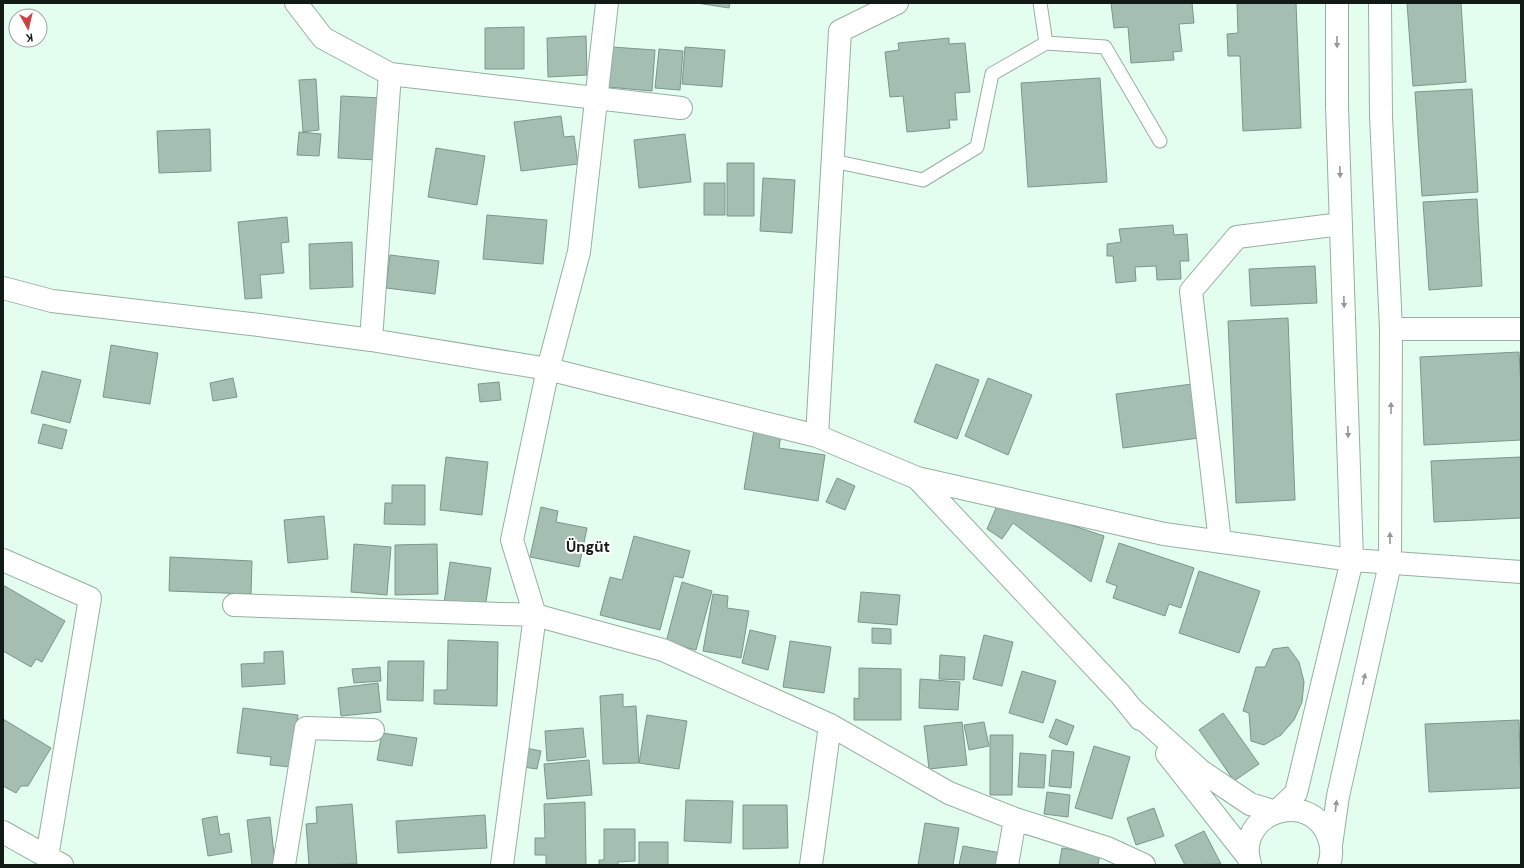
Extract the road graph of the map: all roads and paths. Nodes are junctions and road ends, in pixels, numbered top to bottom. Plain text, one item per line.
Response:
1 (296, 3) edge
2 (607, 3) edge
3 (897, 3) edge
4 (1040, 3) edge
5 (1337, 3) edge
6 (1380, 3) edge
7 (1046, 43) junction
8 (390, 74) junction
9 (596, 98) junction
10 (681, 108) dead end
11 (1160, 141) dead end
12 (833, 162) junction
13 (1341, 224) junction
14 (3, 288) edge
15 (1391, 329) junction
16 (1521, 329) edge
17 (371, 340) junction
18 (548, 369) junction
19 (817, 436) junction
20 (917, 478) junction
21 (1220, 542) junction
22 (3, 560) edge
23 (1352, 560) junction
24 (1390, 564) junction
25 (1521, 572) edge
26 (234, 604) dead end
27 (535, 614) junction
28 (1132, 709) junction
29 (830, 725) junction
30 (373, 730) dead end
31 (1276, 812) junction
32 (1015, 819) junction
33 (3, 832) edge
34 (1330, 855) edge
35 (54, 861) edge
36 (1249, 861) edge
37 (284, 865) edge
38 (502, 865) edge
39 (811, 865) edge
40 (1007, 865) edge
41 (1144, 865) edge

1 - 8 street
2 - 9 street
3 - 12 street
4 - 7 lane
5 -> 13 street
6 - 15 street
7 - 11 lane
7 - 12 lane
8 - 9 street
8 - 17 street
9 - 10 street
9 - 18 street
12 - 19 street
13 - 21 street
13 -> 23 street
14 - 17 street
15 - 16 street
24 -> 15 street
17 - 18 street
18 - 19 street
18 - 27 street
19 - 20 street
20 - 21 street
20 - 28 street
21 - 23 street
22 - 35 street
23 - 24 street
23 - 31 street
24 - 25 street
34 -> 24 street
26 - 27 street
27 - 29 street
27 - 38 street
28 - 31 street
28 - 36 street
29 - 32 street
29 - 39 street
30 - 37 street
31 - 34 street
31 - 36 street
32 - 40 street
32 - 41 street
33 - 35 street

